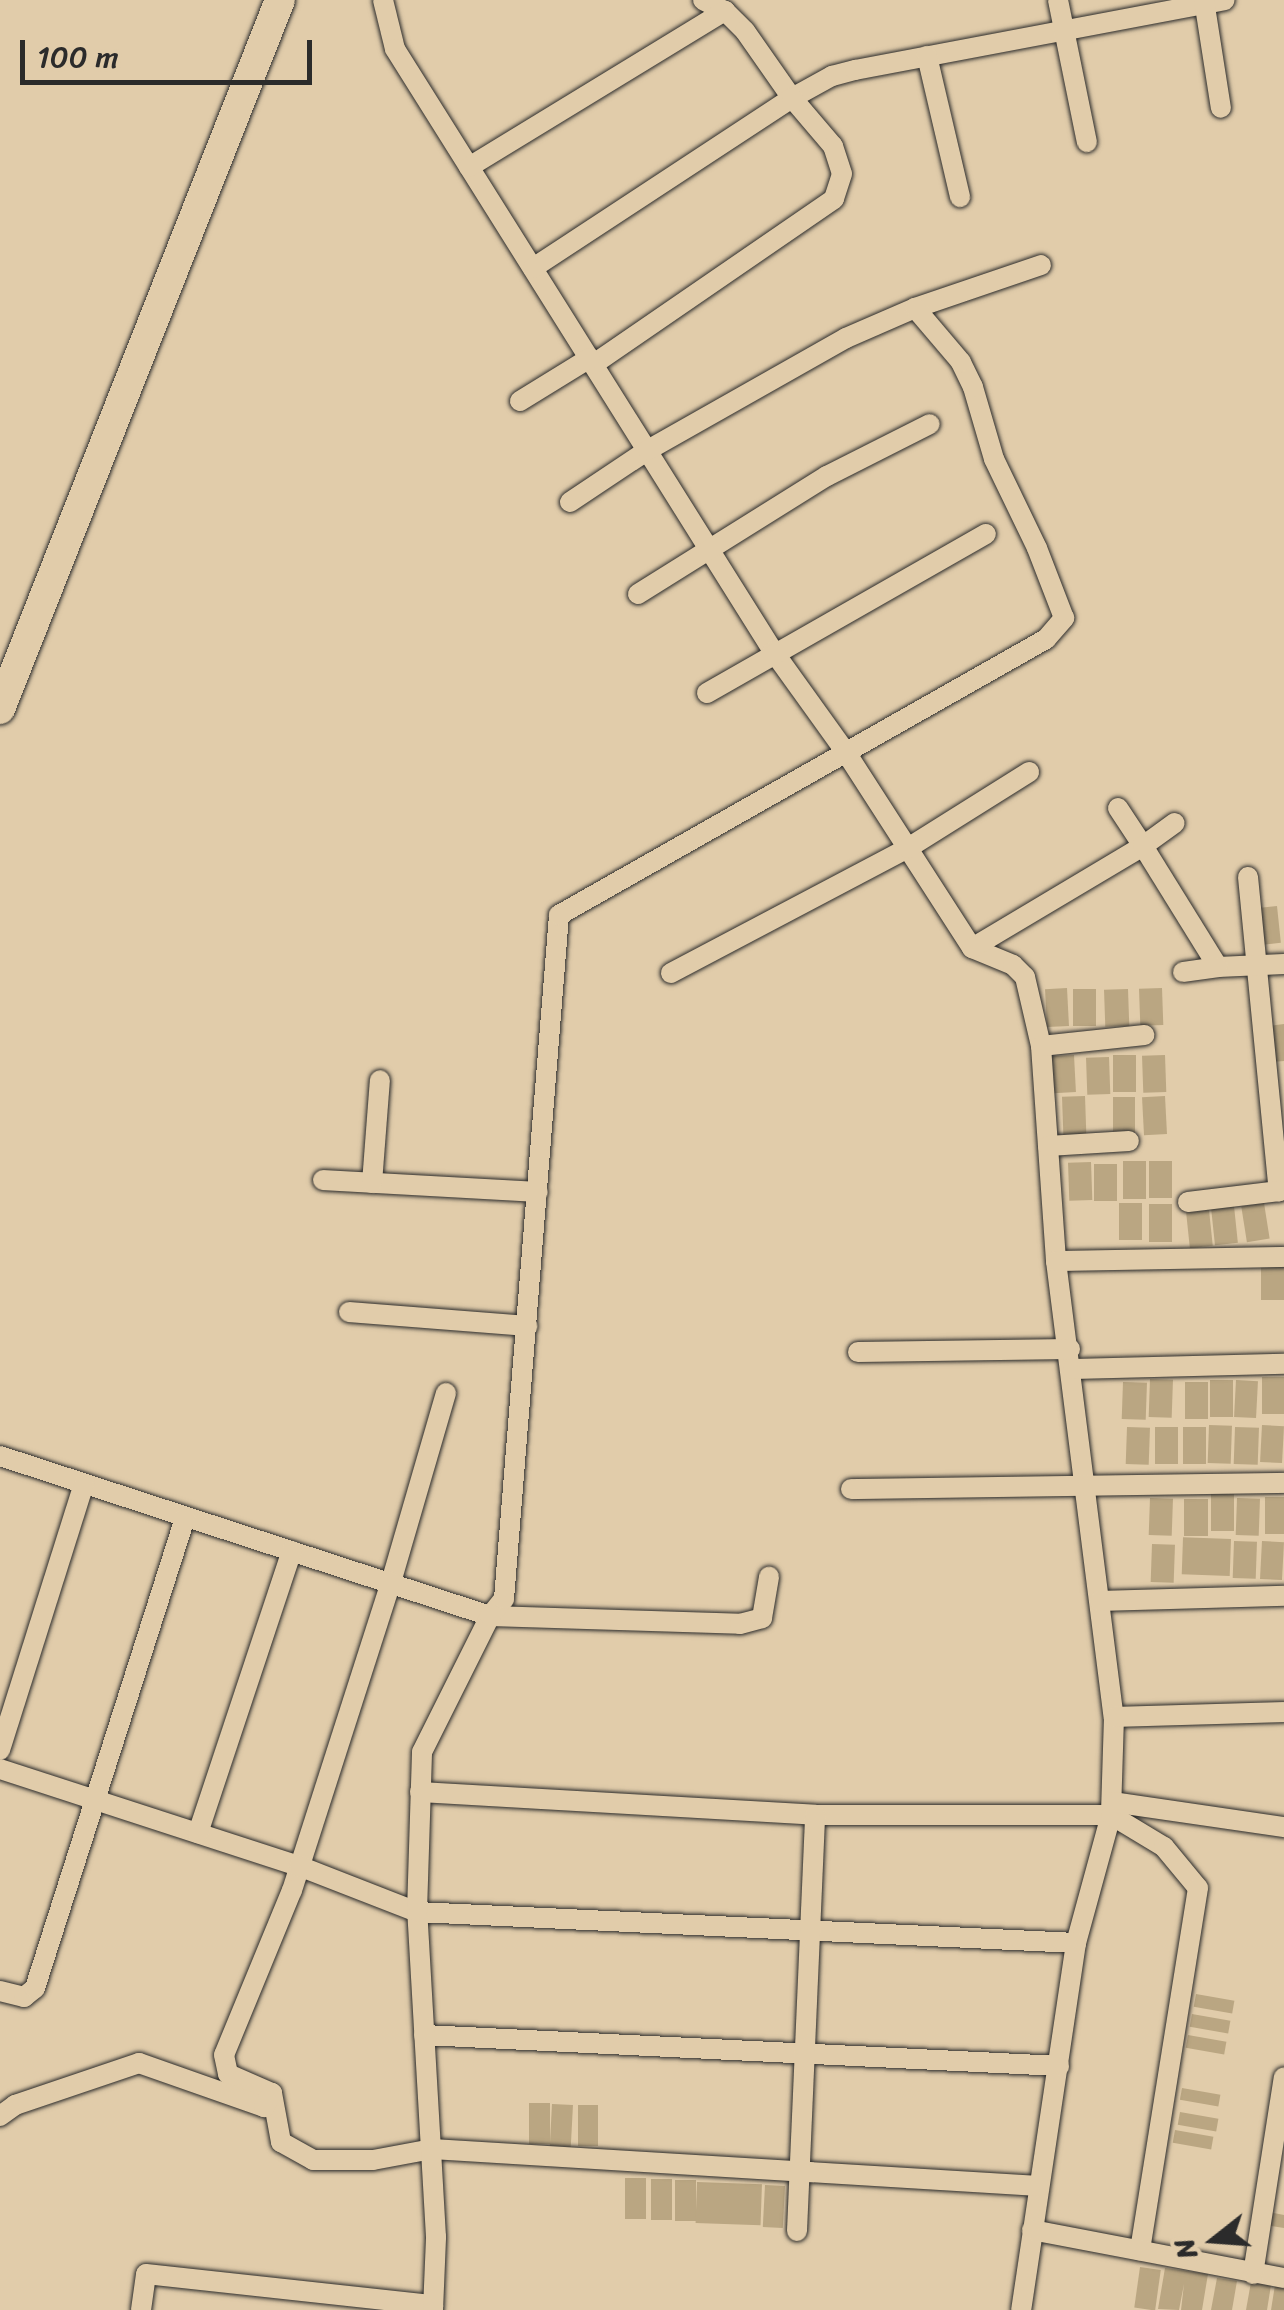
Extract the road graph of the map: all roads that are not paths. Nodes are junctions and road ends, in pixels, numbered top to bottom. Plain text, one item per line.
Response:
1 (280, 0) edge
2 (383, 0) edge
3 (703, 0) edge
4 (1058, 0) edge
5 (1211, 1) edge
6 (725, 11) junction
7 (1064, 28) junction
8 (927, 56) junction
9 (792, 98) junction
10 (1222, 108) dead end
11 (1087, 142) dead end
12 (470, 167) junction
13 (960, 197) dead end
14 (1041, 265) dead end
15 (533, 268) junction
16 (915, 308) junction
17 (592, 361) junction
18 (520, 401) dead end
19 (930, 424) dead end
20 (648, 450) junction
21 (570, 502) dead end
22 (986, 534) dead end
23 (710, 548) junction
24 (638, 594) dead end
25 (773, 651) junction
26 (707, 692) dead end
27 (0, 709) edge
28 (847, 754) junction
29 (1028, 772) dead end
30 (1118, 808) dead end
31 (1175, 823) dead end
32 (1143, 846) junction
33 (908, 848) junction
34 (1248, 878) dead end
35 (972, 948) junction
36 (1284, 964) edge
37 (1218, 967) junction
38 (1256, 968) junction
39 (671, 972) dead end
40 (1183, 972) dead end
41 (1144, 1035) dead end
42 (1042, 1046) junction
43 (1276, 1077) edge
44 (380, 1080) dead end
45 (1130, 1141) dead end
46 (1048, 1146) junction
47 (323, 1180) dead end
48 (372, 1183) junction
49 (1282, 1191) edge
50 (538, 1192) junction
51 (1188, 1202) dead end
52 (1284, 1258) edge
53 (1056, 1261) junction
54 (349, 1312) dead end
55 (527, 1326) junction
56 (858, 1352) dead end
57 (1071, 1359) junction
58 (1284, 1364) edge
59 (446, 1392) dead end
60 (0, 1456) edge
61 (1284, 1483) edge
62 (84, 1484) junction
63 (1087, 1488) junction
64 (851, 1489) dead end
65 (185, 1517) junction
66 (292, 1551) junction
67 (770, 1578) dead end
68 (391, 1582) junction
69 (1284, 1596) edge
70 (1100, 1601) junction
71 (490, 1616) junction
72 (1284, 1712) edge
73 (1114, 1717) junction
74 (0, 1750) edge
75 (0, 1769) edge
76 (420, 1792) junction
77 (92, 1799) junction
78 (1111, 1809) junction
79 (814, 1815) junction
80 (1284, 1827) edge
81 (198, 1833) junction
82 (299, 1866) junction
83 (417, 1912) junction
84 (810, 1930) junction
85 (1076, 1943) junction
86 (0, 1992) edge
87 (424, 2035) junction
88 (805, 2052) junction
89 (1059, 2066) junction
90 (1284, 2077) edge
91 (272, 2093) junction
92 (0, 2116) edge
93 (432, 2149) junction
94 (800, 2173) junction
95 (1039, 2186) junction
96 (1032, 2230) junction
97 (797, 2231) dead end
98 (1140, 2250) junction
99 (1253, 2274) junction
100 (1284, 2278) edge
101 (433, 2307) edge
102 (141, 2310) edge
103 (1020, 2310) edge

1 - 27 main road
2 - 12 street
3 - 6 street
4 - 7 street
5 - 7 street
5 - 10 street
6 - 9 street
6 - 12 street
7 - 8 street
7 - 11 street
8 - 9 street
8 - 13 street
9 - 15 street
9 - 17 street
12 - 15 street
14 - 16 street
15 - 17 street
16 - 20 street
16 - 28 street
17 - 18 street
17 - 20 street
19 - 23 street
20 - 21 street
20 - 23 street
22 - 25 street
23 - 24 street
23 - 25 street
25 - 26 street
25 - 28 street
28 - 33 street
28 - 50 street
29 - 33 street
30 - 32 street
31 - 32 street
32 - 35 street
32 - 37 street
33 - 35 street
33 - 39 street
34 - 38 street
35 - 42 street
36 - 38 street
37 - 38 street
37 - 40 street
38 - 43 street
41 - 42 street
42 - 46 street
43 - 49 street
44 - 48 street
45 - 46 street
46 - 53 street
47 - 48 street
48 - 50 street
49 - 51 street
50 - 55 street
52 - 53 street
53 - 57 street
54 - 55 street
55 - 71 street
56 - 57 street
57 - 58 street
57 - 63 street
59 - 68 street
60 - 62 street
61 - 63 street
62 - 65 street
62 - 74 street
63 - 64 street
63 - 70 street
65 - 66 street
65 - 77 street
66 - 68 street
66 - 81 street
67 - 71 street
68 - 71 street
68 - 82 street
69 - 70 street
70 - 73 street
71 - 76 street
72 - 73 street
73 - 78 street
75 - 77 street
76 - 79 street
76 - 83 street
77 - 81 street
77 - 86 street
78 - 79 street
78 - 80 street
78 - 85 street
78 - 98 street
79 - 84 street
81 - 82 street
82 - 83 street
82 - 91 street
83 - 84 street
83 - 87 street
84 - 85 street
84 - 88 street
85 - 89 street
87 - 88 street
87 - 93 street
88 - 89 street
88 - 94 street
89 - 95 street
90 - 99 street
91 - 92 street
91 - 93 street
93 - 94 street
93 - 101 street
94 - 95 street
94 - 97 street
95 - 96 street
96 - 98 street
96 - 103 street
98 - 99 street
99 - 100 street
101 - 102 street

